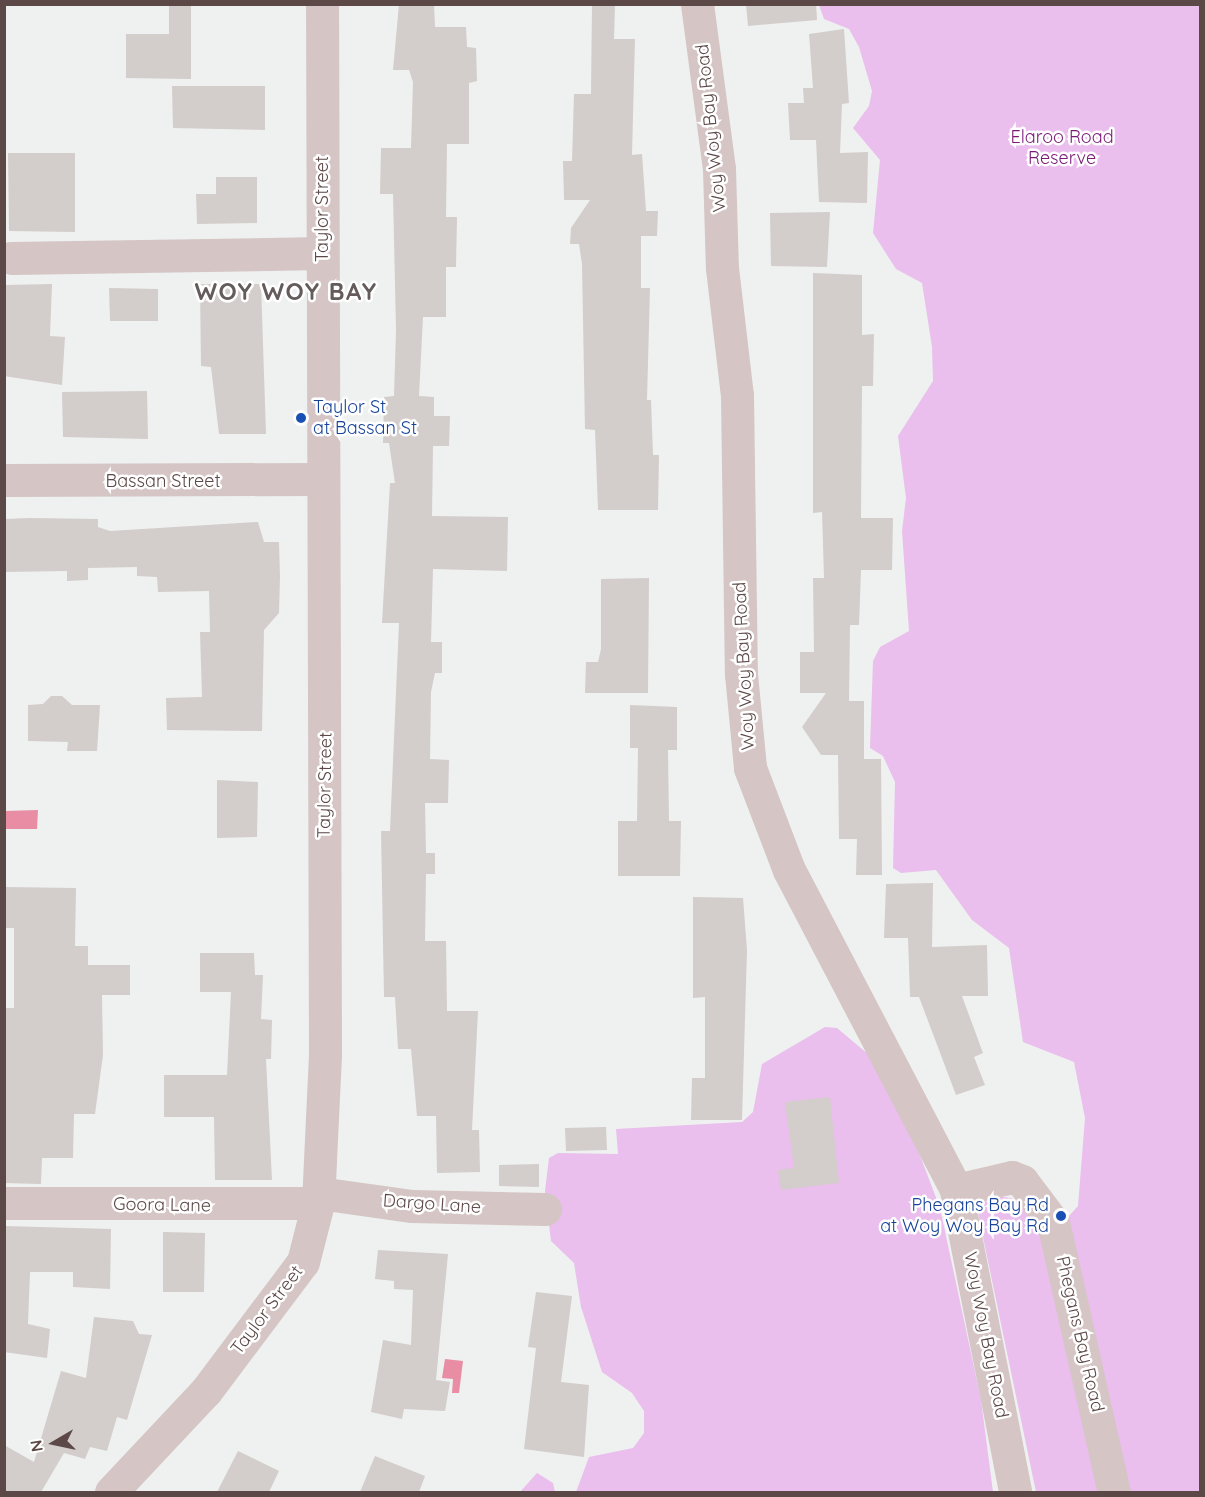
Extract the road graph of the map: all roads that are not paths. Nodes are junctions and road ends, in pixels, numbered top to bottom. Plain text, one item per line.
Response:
1 (322, 4) edge
2 (697, 4) edge
3 (322, 253) junction
4 (12, 258) dead end
5 (322, 479) junction
6 (4, 480) edge
7 (956, 1190) junction
8 (319, 1198) junction
9 (4, 1203) edge
10 (545, 1209) dead end
11 (111, 1492) edge
12 (1015, 1492) edge
13 (1114, 1492) edge

1 - 3 street, Taylor Street
2 - 7 street, Woy Woy Bay Road
3 - 4 street
3 - 5 street, Taylor Street
5 - 6 street, Bassan Street
5 - 8 street, Taylor Street
7 - 12 street, Woy Woy Bay Road
7 - 13 street, Phegans Bay Road
8 - 9 street, Goora Lane
8 - 10 street, Dargo Lane
8 - 11 street, Taylor Street

